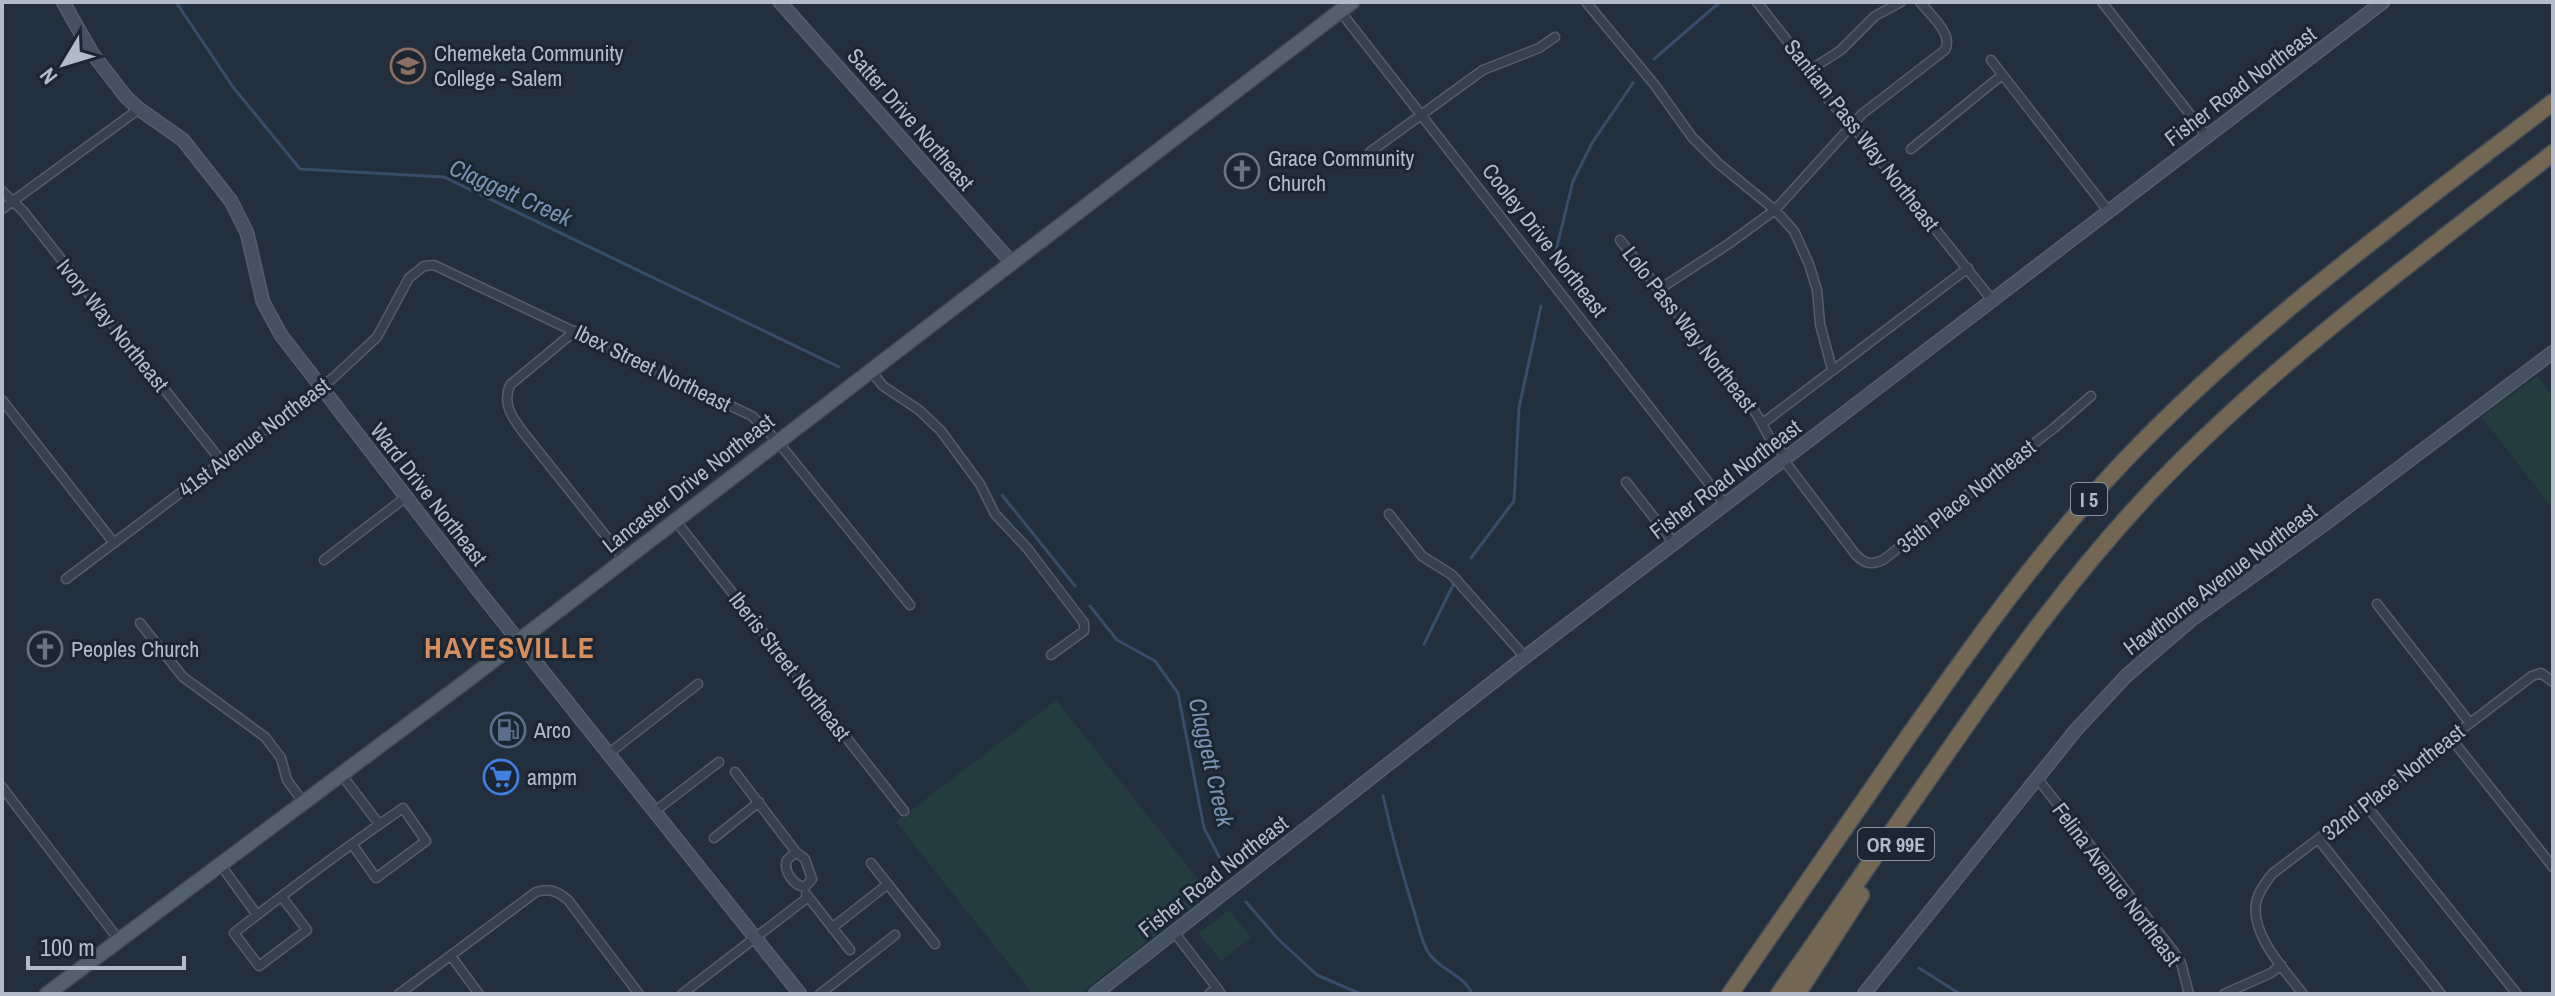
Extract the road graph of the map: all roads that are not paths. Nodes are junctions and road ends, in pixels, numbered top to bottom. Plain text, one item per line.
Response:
1 (63, 2) edge
2 (780, 2) edge
3 (1586, 2) edge
4 (1757, 2) edge
5 (1901, 2) edge
6 (1920, 2) edge
7 (2102, 2) edge
8 (2383, 2) edge
9 (1342, 5) edge
10 (1555, 37) dead end
11 (1991, 60) dead end
12 (1810, 70) junction
13 (2002, 75) junction
14 (2553, 102) edge
15 (139, 109) junction
16 (1421, 115) junction
17 (1852, 125) junction
18 (2207, 136) junction
19 (1911, 149) dead end
20 (1370, 152) dead end
21 (2553, 153) edge
22 (2, 191) edge
23 (12, 201) junction
24 (2, 209) edge
25 (1775, 210) junction
26 (2109, 212) junction
27 (1620, 240) dead end
28 (1012, 263) junction
29 (1968, 268) junction
30 (417, 271) joint
31 (1658, 290) junction
32 (1992, 300) junction
33 (575, 331) junction
34 (2553, 352) edge
35 (1832, 369) junction
36 (871, 371) junction
37 (322, 388) junction
38 (2091, 396) dead end
39 (2, 400) edge
40 (1763, 423) junction
41 (778, 442) junction
42 (1785, 458) junction
43 (222, 462) junction
44 (1626, 482) dead end
45 (406, 497) junction
46 (1725, 504) junction
47 (1389, 514) dead end
48 (675, 520) junction
49 (114, 543) junction
50 (1674, 543) junction
51 (624, 559) junction
52 (324, 560) dead end
53 (66, 579) dead end
54 (2377, 604) dead end
55 (910, 605) dead end
56 (140, 623) dead end
57 (518, 641) junction
58 (1051, 655) dead end
59 (1525, 657) junction
60 (2553, 682) edge
61 (698, 684) dead end
62 (1991, 690) junction
63 (2469, 722) junction
64 (2450, 737) junction
65 (608, 754) junction
66 (719, 762) dead end
67 (735, 772) dead end
68 (341, 774) junction
69 (2037, 778) junction
70 (2, 787) edge
71 (303, 802) junction
72 (759, 802) junction
73 (2365, 804) junction
74 (655, 811) junction
75 (904, 811) dead end
76 (379, 824) junction
77 (714, 838) dead end
78 (2319, 840) junction
79 (352, 844) junction
80 (796, 852) junction
81 (871, 863) dead end
82 (220, 864) junction
83 (2553, 867) edge
84 (888, 884) junction
85 (805, 887) junction
86 (282, 897) junction
87 (807, 898) junction
88 (257, 915) junction
89 (832, 928) junction
90 (1174, 932) junction
91 (895, 935) dead end
92 (756, 938) junction
93 (119, 940) junction
94 (935, 944) dead end
95 (850, 950) dead end
96 (451, 956) junction
97 (2281, 965) junction
98 (1216, 992) edge
99 (1098, 993) edge
100 (47, 994) edge
101 (399, 994) edge
102 (479, 994) edge
103 (639, 994) edge
104 (682, 994) edge
105 (800, 994) edge
106 (820, 994) edge
107 (1730, 994) edge
108 (1779, 994) edge
109 (1797, 994) edge
110 (1864, 994) edge
111 (2189, 994) edge
112 (2224, 994) edge
113 (2303, 994) edge
114 (2441, 994) edge
115 (2517, 994) edge

1 - 15 street, Ward Drive Northeast
2 - 28 street, Satter Drive Northeast
3 - 25 street
4 - 12 street, Santiam Pass Way Northeast
5 - 12 street
6 - 17 street
7 - 18 street
8 - 18 street, Fisher Road Northeast
9 - 16 street, Cooley Drive Northeast
9 - 28 main road, Lancaster Drive Northeast
10 - 16 street
11 - 13 street
12 - 17 street, Santiam Pass Way Northeast
13 - 19 street
13 - 26 street
14 - 107 highway, I 5
15 - 23 street
15 - 37 street, Ward Drive Northeast
16 - 20 street
16 - 46 street, Cooley Drive Northeast
17 - 25 street
17 - 29 street, Santiam Pass Way Northeast
18 - 26 street, Fisher Road Northeast
21 - 62 highway, I 5
22 - 23 street, Ivory Way Northeast
23 - 24 street
23 - 43 street, Ivory Way Northeast
25 - 31 street
25 - 35 street
26 - 32 street, Fisher Road Northeast
27 - 31 street, Lolo Pass Way Northeast
28 - 36 main road, Lancaster Drive Northeast
29 - 32 street, Santiam Pass Way Northeast
29 - 35 street
30 - 33 street, Ibex Street Northeast
30 - 37 street, 41st Avenue Northeast
31 - 40 street, Lolo Pass Way Northeast
32 - 42 street, Fisher Road Northeast
33 - 41 street, Ibex Street Northeast
33 - 51 street
34 - 69 street, Hawthorne Avenue Northeast
35 - 40 street
36 - 41 main road, Lancaster Drive Northeast
36 - 58 street
37 - 43 street, 41st Avenue Northeast
37 - 45 street, Ward Drive Northeast
38 - 42 street, 35th Place Northeast
39 - 49 street
40 - 42 street, Lolo Pass Way Northeast
41 - 48 main road, Lancaster Drive Northeast
41 - 55 street, Ibex Street Northeast
42 - 46 street, Fisher Road Northeast
43 - 49 street, 41st Avenue Northeast
44 - 50 street
45 - 52 street
45 - 57 street, Ward Drive Northeast
46 - 50 street, Fisher Road Northeast
47 - 59 street
48 - 51 main road, Lancaster Drive Northeast
48 - 75 street, Iberis Street Northeast
49 - 53 street, 41st Avenue Northeast
50 - 59 street, Fisher Road Northeast
51 - 57 main road, Lancaster Drive Northeast
54 - 63 street
56 - 71 street
57 - 65 street, Ward Drive Northeast
57 - 68 main road, Lancaster Drive Northeast
59 - 90 street, Fisher Road Northeast
60 - 63 street, 32nd Place Northeast
61 - 65 street
62 - 108 highway, I 5
62 - 109 highway, OR 99E
63 - 64 street, 32nd Place Northeast
64 - 73 street, 32nd Place Northeast
64 - 83 street
65 - 74 street, Ward Drive Northeast
66 - 74 street
67 - 72 street
68 - 71 main road, Lancaster Drive Northeast
68 - 76 street
69 - 110 street, Hawthorne Avenue Northeast
69 - 111 street, Felina Avenue Northeast
70 - 93 street
71 - 82 main road, Lancaster Drive Northeast
72 - 77 street
72 - 80 street
73 - 78 street, 32nd Place Northeast
73 - 115 street
74 - 92 street, Ward Drive Northeast
76 - 79 street
76 - 79 street
78 - 97 street, 32nd Place Northeast
78 - 114 street
79 - 86 street
80 - 85 street
80 - 85 street
81 - 84 street
82 - 88 street
82 - 93 main road, Lancaster Drive Northeast
84 - 89 street
84 - 94 street
85 - 87 street
86 - 88 street
86 - 88 street
87 - 89 street
87 - 92 street
89 - 95 street
90 - 98 street
90 - 99 street, Fisher Road Northeast
91 - 106 street
92 - 104 street
92 - 105 street, Ward Drive Northeast
93 - 100 main road, Lancaster Drive Northeast
96 - 101 street
96 - 102 street
96 - 103 street
97 - 112 street
97 - 113 street

